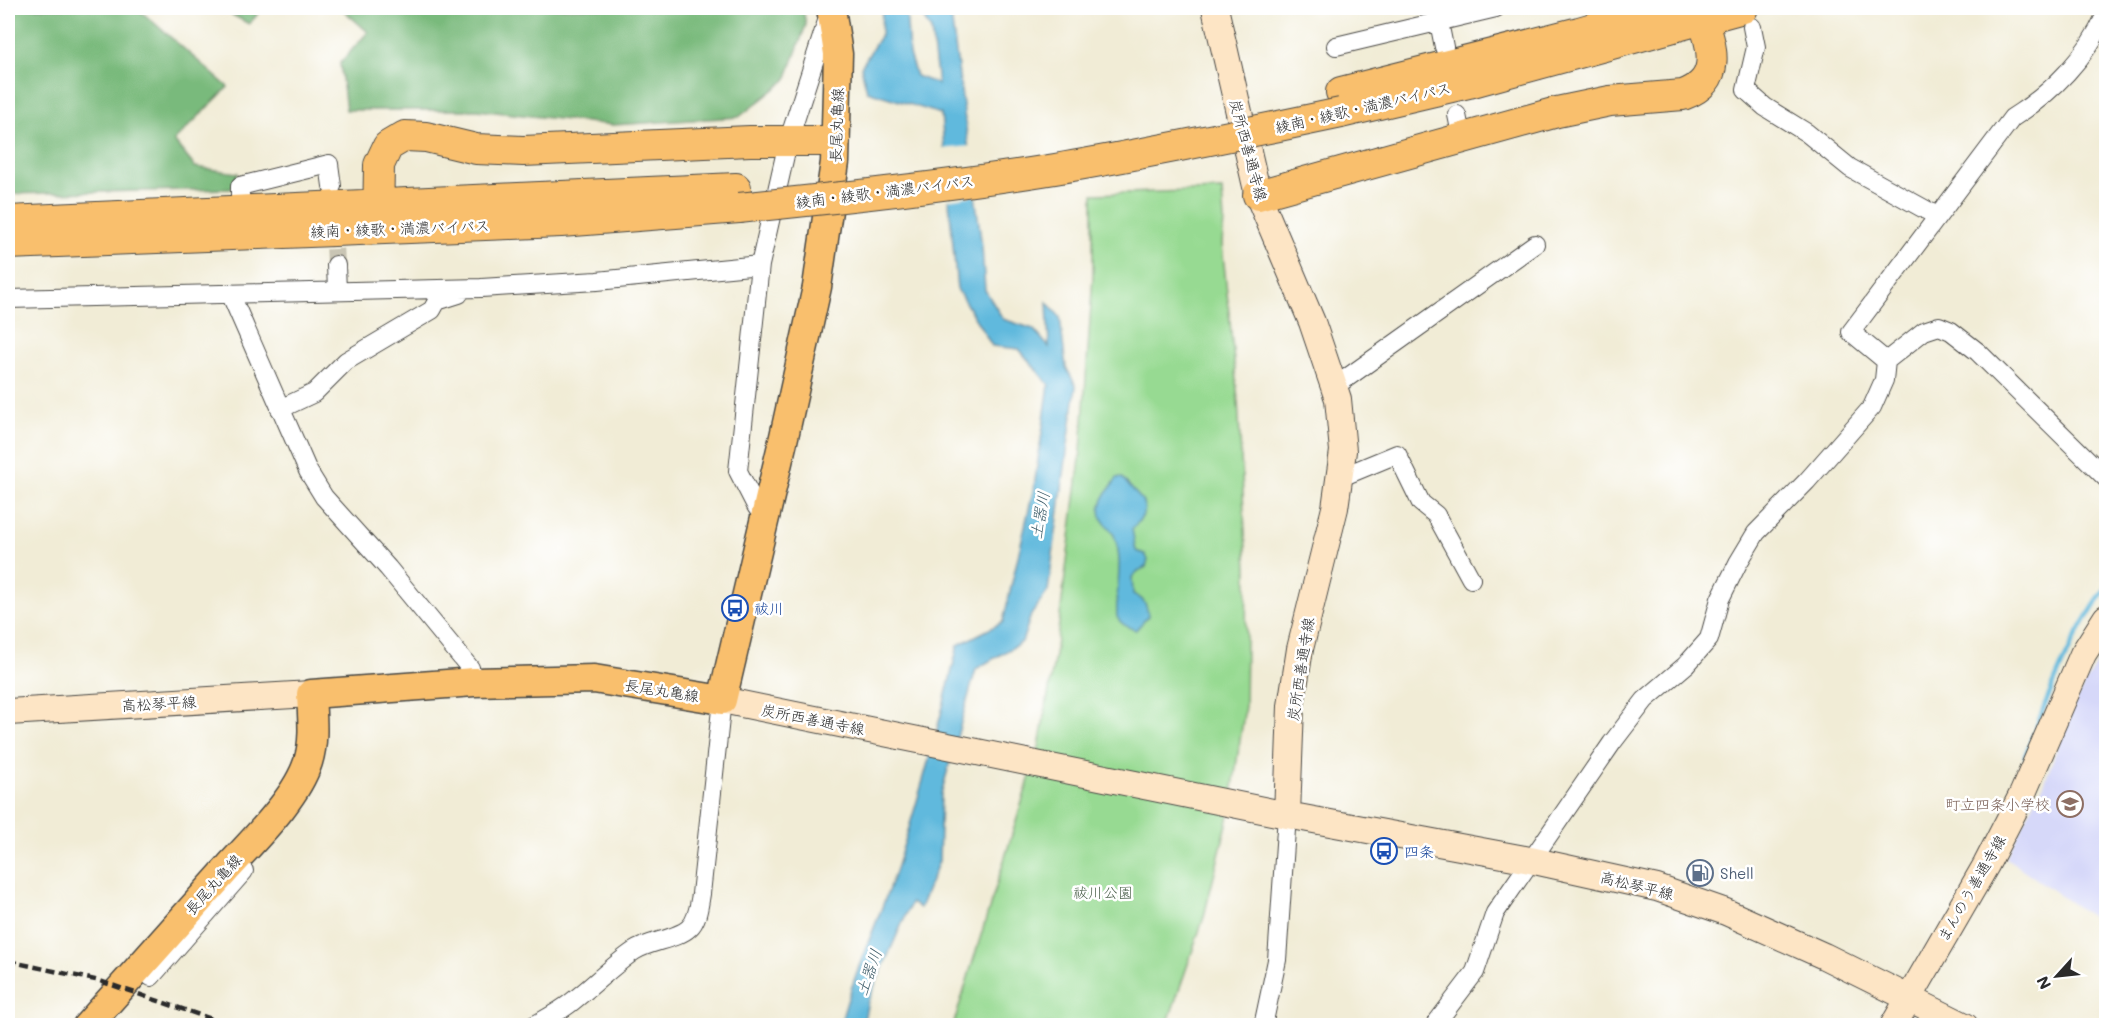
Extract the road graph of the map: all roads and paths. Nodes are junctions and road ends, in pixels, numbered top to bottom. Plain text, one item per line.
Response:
1 (831, 8) edge
2 (1215, 8) edge
3 (1496, 8) edge
4 (1662, 8) edge
5 (1701, 14) edge
6 (2106, 14) edge
7 (1748, 17) edge
8 (1439, 21) junction
9 (1336, 46) dead end
10 (1444, 47) dead end
11 (1341, 103) junction
12 (835, 141) junction
13 (788, 142) junction
14 (332, 186) dead end
15 (1258, 195) junction
16 (240, 211) junction
17 (378, 216) junction
18 (1937, 216) junction
19 (8, 221) edge
20 (8, 244) edge
21 (1535, 244) dead end
22 (336, 265) tunnel mouth
23 (760, 265) junction
24 (481, 288) junction
25 (337, 291) junction
26 (230, 293) junction
27 (8, 299) edge
28 (1886, 361) junction
29 (1334, 387) junction
30 (280, 409) junction
31 (1339, 478) junction
32 (2106, 478) edge
33 (765, 519) junction
34 (1471, 579) dead end
35 (2106, 621) edge
36 (474, 682) junction
37 (311, 694) junction
38 (733, 702) junction
39 (8, 712) edge
40 (1287, 815) junction
41 (244, 850) junction
42 (1530, 860) junction
43 (151, 977) dead end
44 (1910, 997) junction
45 (87, 1026) edge
46 (533, 1026) edge
47 (1263, 1026) edge
48 (1434, 1026) edge
49 (1893, 1026) edge
50 (1965, 1026) edge

1 - 12 main road, 長尾丸亀線
1 - 13 street
2 - 15 main road, 炭所西善通寺線
3 - 8 street
4 - 11 highway, 綾南・綾歌・満濃バイパス
5 - 7 highway, 綾南・綾歌・満濃バイパス
5 - 11 highway, 綾南・綾歌・満濃バイパス
5 - 15 highway
6 - 18 street
7 - 18 street
8 - 9 street
8 - 10 street
11 - 17 highway, 綾南・綾歌・満濃バイパス
12 - 13 highway
12 - 33 main road, 長尾丸亀線
13 - 17 highway
13 - 23 street
14 - 16 street
15 - 29 main road, 炭所西善通寺線
16 - 17 highway, 綾南・綾歌・満濃バイパス
16 - 19 highway, 綾南・綾歌・満濃バイパス
17 - 20 highway, 綾南・綾歌・満濃バイパス
18 - 28 street
21 - 29 street
22 - 25 street
23 - 24 street
23 - 33 street
24 - 25 street
24 - 30 street
25 - 26 street
26 - 27 street
26 - 30 street
28 - 32 street
28 - 42 street
29 - 31 main road, 炭所西善通寺線
30 - 36 street
31 - 34 street
31 - 40 main road, 炭所西善通寺線
33 - 38 main road, 長尾丸亀線
35 - 44 main road, まんのう善通寺線
36 - 37 main road, 長尾丸亀線
36 - 38 main road, 長尾丸亀線
37 - 39 main road, 高松琴平線
37 - 41 main road, 長尾丸亀線
38 - 40 main road, 炭所西善通寺線
38 - 46 street
40 - 42 main road, 高松琴平線
40 - 47 street
41 - 43 street
41 - 45 main road, 長尾丸亀線
42 - 44 main road, 高松琴平線
42 - 48 street
44 - 49 main road, まんのう善通寺線
44 - 50 main road, 高松琴平線

